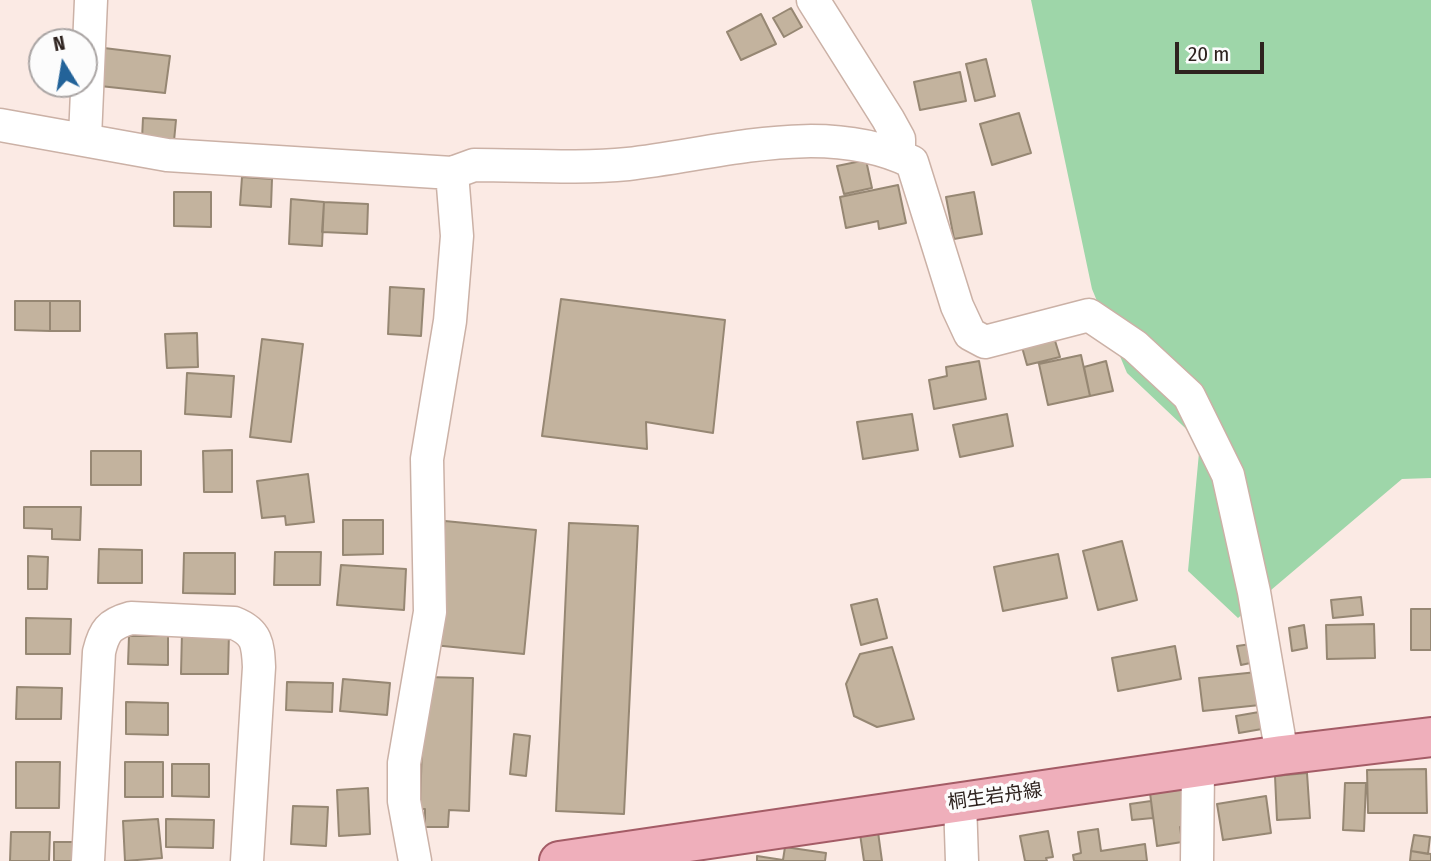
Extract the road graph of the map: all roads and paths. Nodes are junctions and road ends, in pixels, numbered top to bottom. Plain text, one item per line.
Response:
1 (91, 0) edge
2 (813, 0) edge
3 (0, 125) edge
4 (85, 138) junction
5 (899, 156) junction
6 (452, 173) junction
7 (1431, 737) edge
8 (1282, 755) junction
9 (1198, 769) junction
10 (960, 802) junction
11 (88, 861) edge
12 (247, 861) edge
13 (415, 861) edge
14 (559, 861) edge
15 (962, 861) edge
16 (1197, 861) edge

1 - 4 street
2 - 5 street
3 - 4 street
4 - 6 street
5 - 6 street
5 - 8 street
6 - 13 street
7 - 8 main road, 桐生岩舟線
8 - 9 main road, 桐生岩舟線
9 - 10 main road, 桐生岩舟線
9 - 16 street
10 - 14 main road, 桐生岩舟線
10 - 15 street
11 - 12 street

